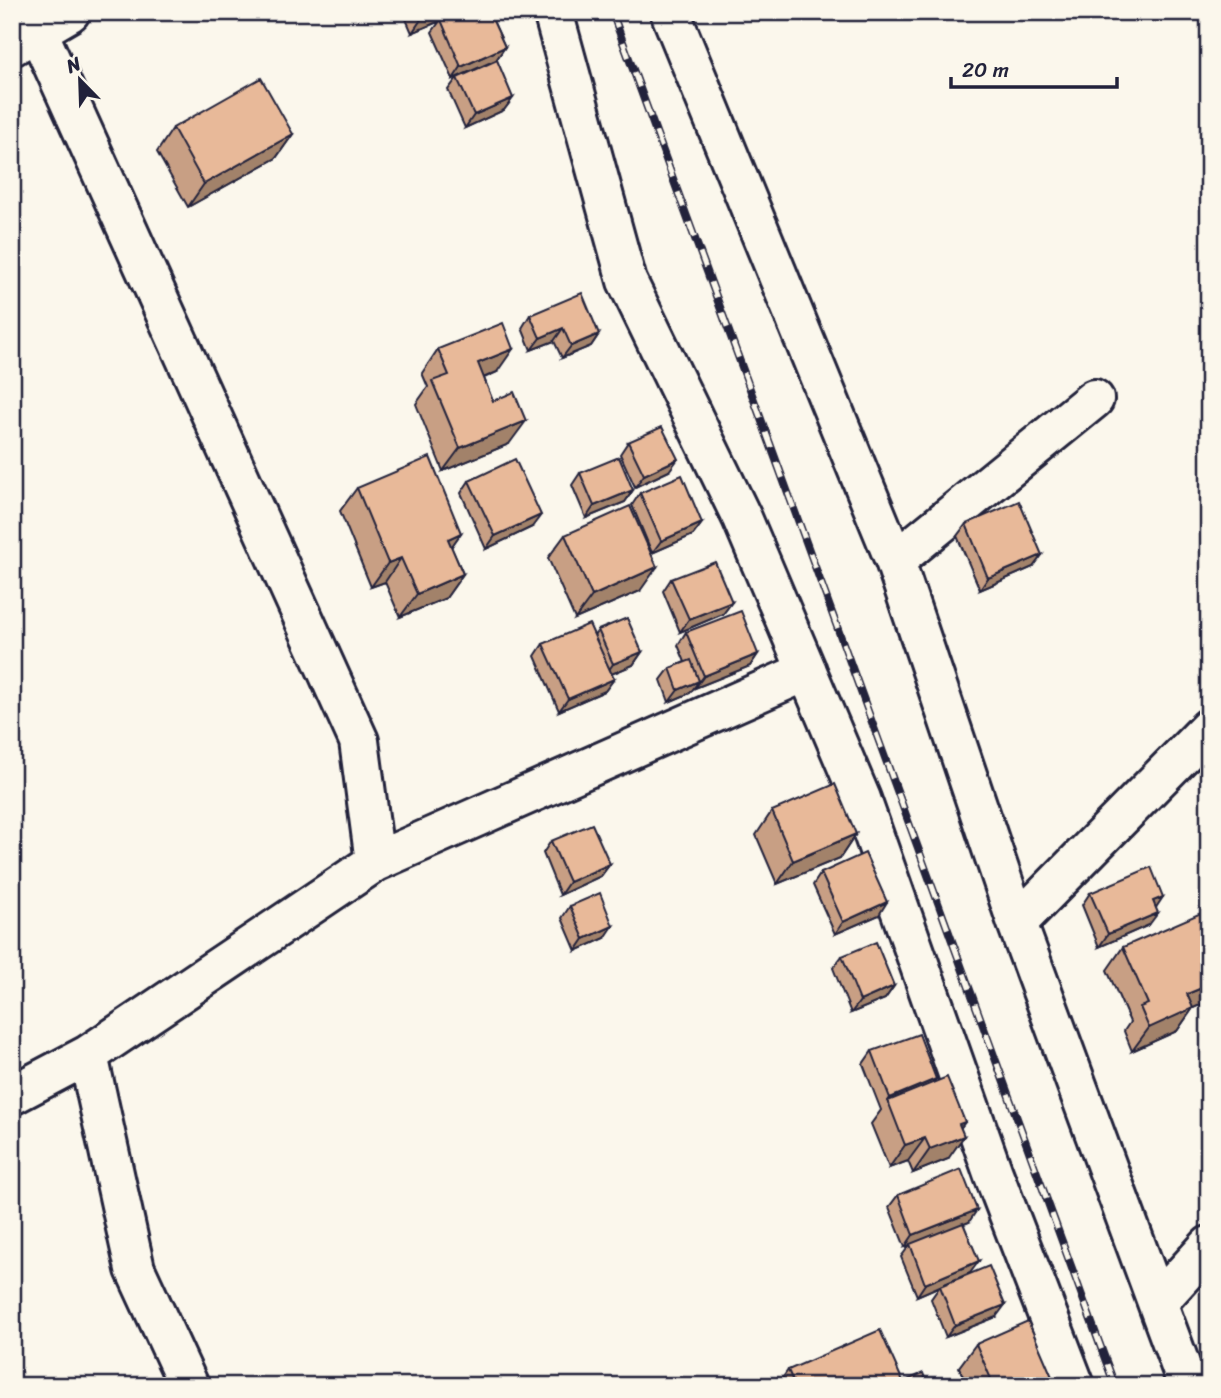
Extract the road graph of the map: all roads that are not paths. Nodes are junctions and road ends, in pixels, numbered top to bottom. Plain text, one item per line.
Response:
1 (552, 12) edge
2 (670, 12) edge
3 (40, 30) edge
4 (1094, 399) dead end
5 (895, 562) junction
6 (807, 671) junction
7 (1209, 728) edge
8 (375, 862) junction
9 (1017, 923) junction
10 (88, 1055) junction
11 (12, 1095) edge
12 (1209, 1246) edge
13 (1158, 1302) junction
14 (189, 1386) edge
15 (1075, 1386) edge
16 (1188, 1386) edge

1 - 6 street
2 - 5 street
3 - 8 street
4 - 5 street
5 - 9 street
6 - 8 street
6 - 15 street
7 - 9 street
8 - 10 street
9 - 13 street
10 - 11 street
10 - 14 street
12 - 13 street
13 - 16 street

